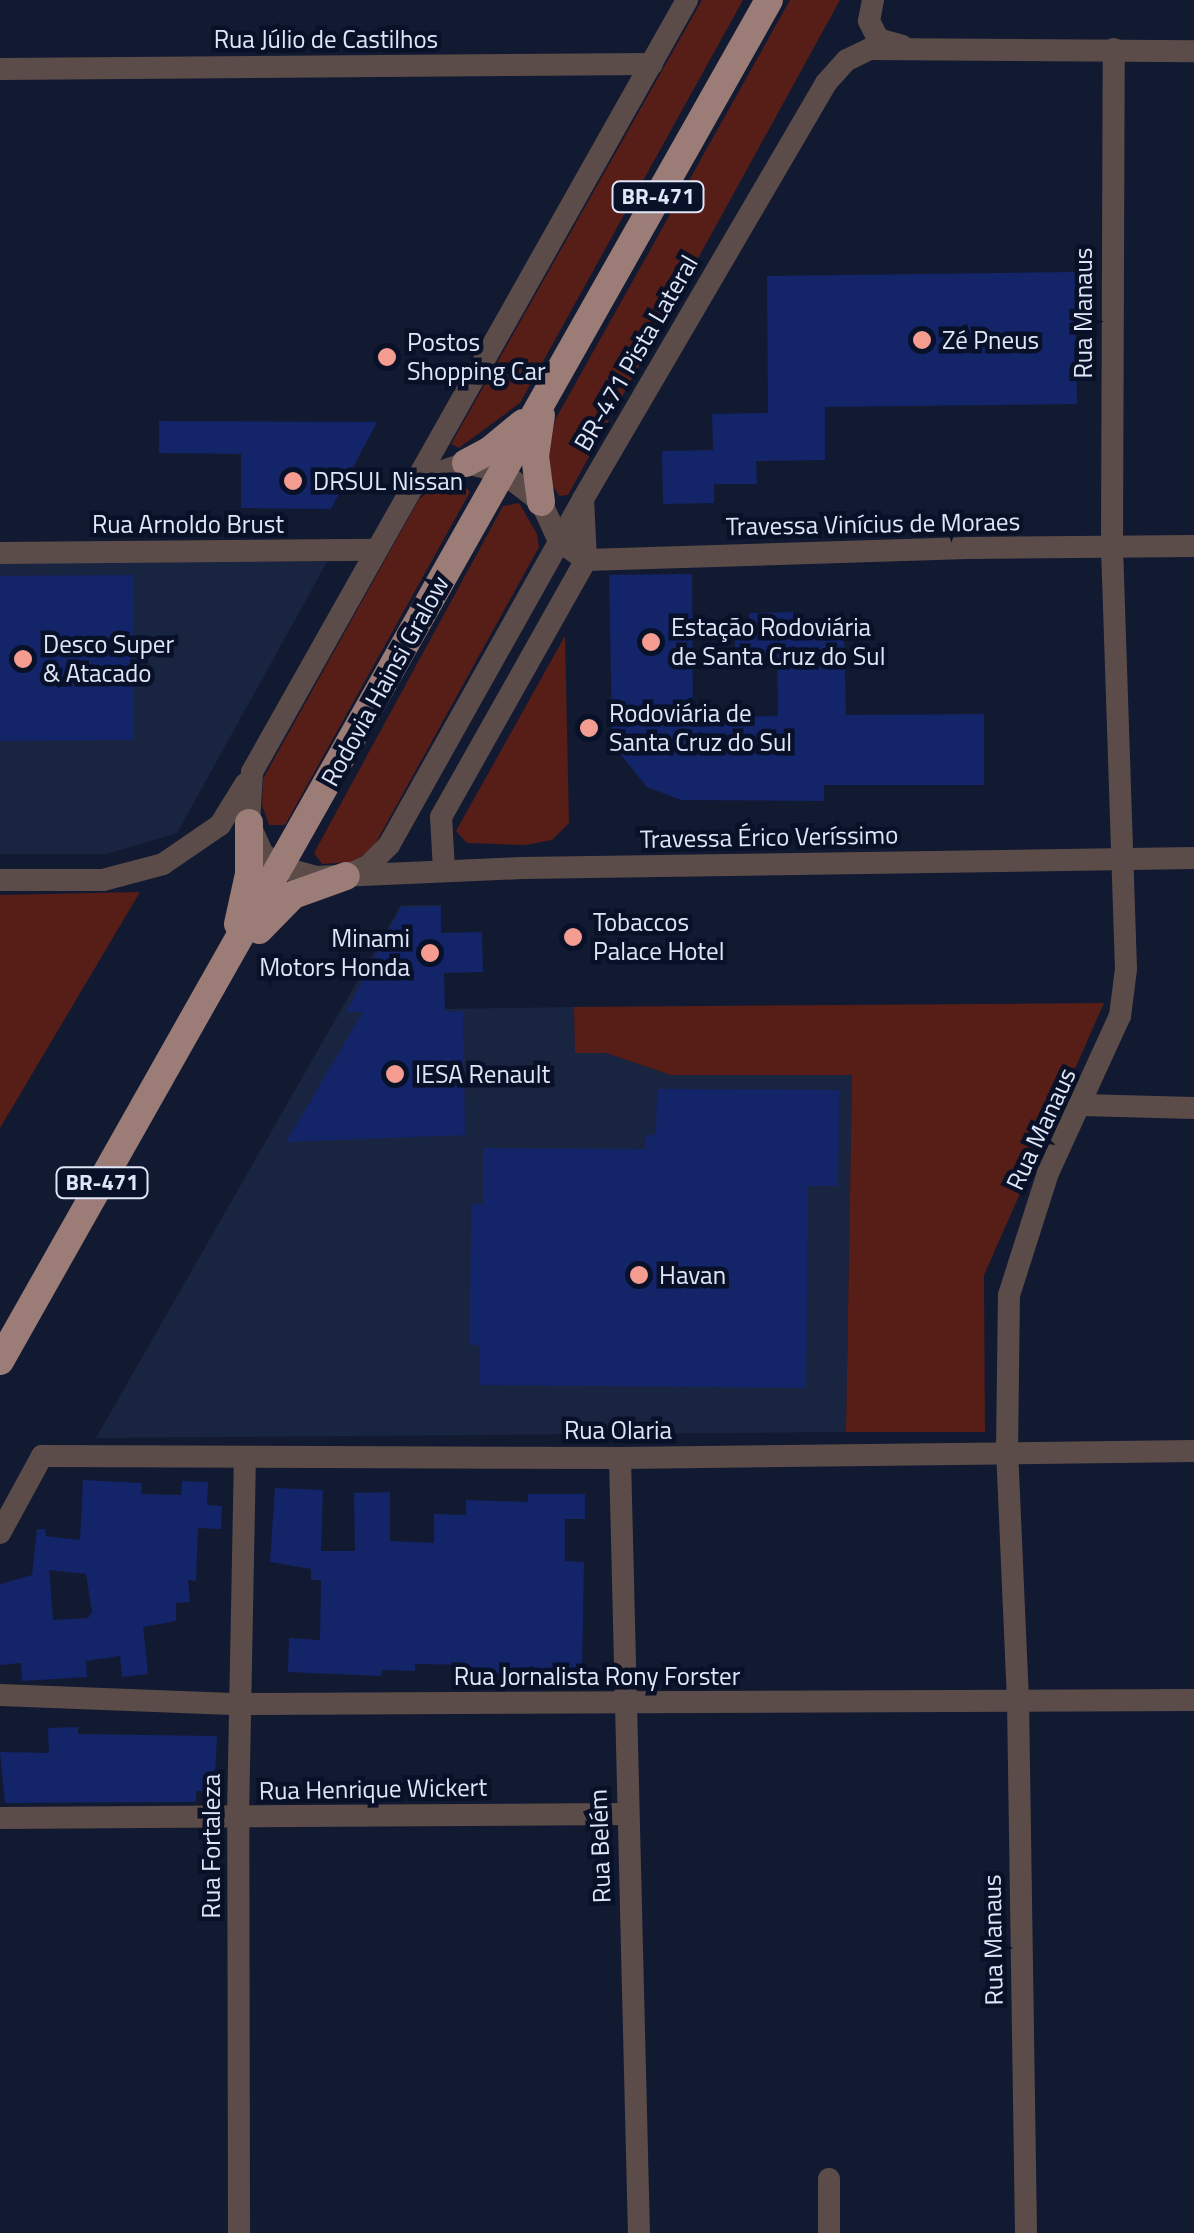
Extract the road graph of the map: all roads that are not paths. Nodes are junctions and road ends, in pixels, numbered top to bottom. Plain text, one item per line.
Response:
1 (687, 0) edge
2 (769, 0) edge
3 (873, 0) edge
4 (910, 48) junction
5 (1114, 50) junction
6 (1194, 51) edge
7 (652, 64) junction
8 (0, 69) edge
9 (546, 395) junction
10 (466, 463) junction
11 (502, 472) junction
12 (409, 490) junction
13 (583, 498) junction
14 (540, 502) junction
15 (559, 541) junction
16 (1194, 546) edge
17 (1112, 548) junction
18 (377, 550) junction
19 (0, 553) edge
20 (586, 560) junction
21 (252, 772) junction
22 (249, 823) junction
23 (1126, 858) junction
24 (1194, 858) edge
25 (281, 867) junction
26 (444, 870) junction
27 (346, 876) junction
28 (0, 880) edge
29 (205, 1004) junction
30 (1081, 1105) junction
31 (1194, 1108) edge
32 (0, 1362) edge
33 (1194, 1450) edge
34 (1007, 1453) junction
35 (620, 1458) junction
36 (244, 1459) junction
37 (0, 1533) edge
38 (0, 1695) edge
39 (1194, 1700) edge
40 (1018, 1701) junction
41 (239, 1704) junction
42 (624, 1704) junction
43 (626, 1814) junction
44 (0, 1818) edge
45 (238, 1818) junction
46 (829, 2179) dead end
47 (239, 2233) edge
48 (639, 2233) edge
49 (829, 2233) edge
50 (1026, 2233) edge

1 - 7 street
2 - 9 main road, Rodovia Hainsi Gralow / BR-471
3 - 4 street
4 - 5 street
4 - 13 street, BR-471 Pista Lateral
5 - 6 street
5 - 17 street, Rua Manaus
7 - 8 street, Rua Júlio de Castilhos
7 - 12 street
9 - 10 main road
9 - 11 main road, Rodovia Hainsi Gralow / BR-471
9 - 14 main road
10 - 11 street
10 - 12 street
11 - 14 street
11 - 25 main road, Rodovia Hainsi Gralow / BR-471
12 - 18 street
13 - 15 street, BR-471 Pista Lateral
13 - 20 street
14 - 15 street
15 - 20 street
15 - 27 street, BR-471 Pista Lateral
16 - 17 street, Travessa Vinícius de Moraes
17 - 20 street, Travessa Vinícius de Moraes
17 - 23 street, Rua Manaus
18 - 19 street, Rua Arnoldo Brust
18 - 21 street
20 - 26 street
21 - 22 street
21 - 28 street
22 - 25 street
22 - 29 main road
23 - 24 street, Travessa Érico Veríssimo
23 - 26 street, Travessa Érico Veríssimo
23 - 30 street, Rua Manaus
25 - 27 street, Travessa Érico Veríssimo
25 - 29 main road, Rodovia Hainsi Gralow / BR-471
26 - 27 street, Travessa Érico Veríssimo
27 - 29 main road
29 - 32 main road, Rodovia Hainsi Gralow / BR-471
30 - 31 street
30 - 34 street, Rua Manaus
33 - 34 street, Rua Olaria
34 - 35 street, Rua Olaria
34 - 40 street, Rua Manaus
35 - 36 street, Rua Olaria
35 - 42 street, Rua Belém
36 - 37 street, Rua Olaria
36 - 41 street, Rua Fortaleza
38 - 41 street, Rua Jornalista Rony Forster
39 - 40 street, Rua Jornalista Rony Forster
40 - 42 street, Rua Jornalista Rony Forster
40 - 50 street, Rua Manaus
41 - 42 street, Rua Jornalista Rony Forster
41 - 45 street, Rua Fortaleza
42 - 43 street, Rua Belém
43 - 45 street, Rua Henrique Wickert
43 - 48 street, Rua Belém
44 - 45 street, Rua Henrique Wickert
45 - 47 street, Rua Fortaleza
46 - 49 street

